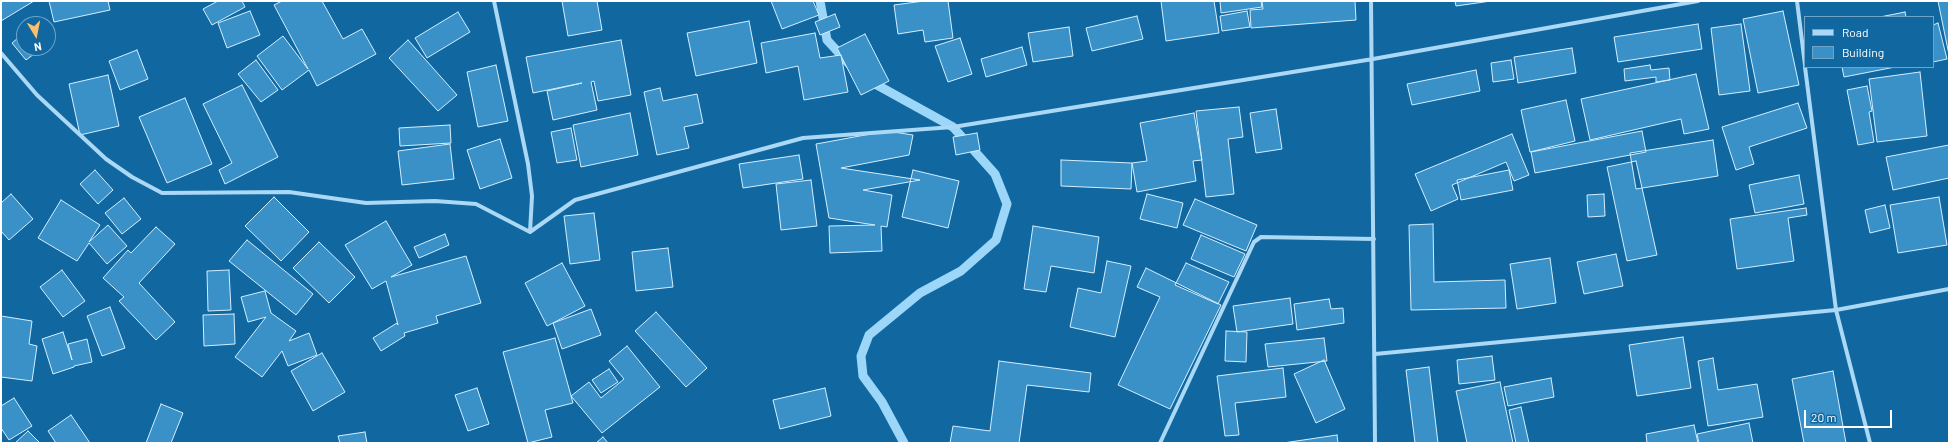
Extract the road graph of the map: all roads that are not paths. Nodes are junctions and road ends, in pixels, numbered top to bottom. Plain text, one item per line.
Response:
1 (494, 1) edge
2 (1371, 1) edge
3 (1698, 1) edge
4 (1797, 1) edge
5 (1, 53) edge
6 (1804, 58) edge
7 (1373, 60) junction
8 (1805, 68) edge
9 (530, 232) junction
10 (1374, 239) junction
11 (1949, 289) edge
12 (1836, 310) junction
13 (1375, 354) junction
14 (1160, 443) edge
15 (1375, 443) edge
16 (1870, 443) edge

1 - 9 street
2 - 7 street
3 - 7 street
4 - 6 street
5 - 9 street
7 - 9 street
7 - 10 street
8 - 12 street
10 - 13 street
10 - 14 street
11 - 12 street
12 - 13 street
12 - 16 street
13 - 15 street

